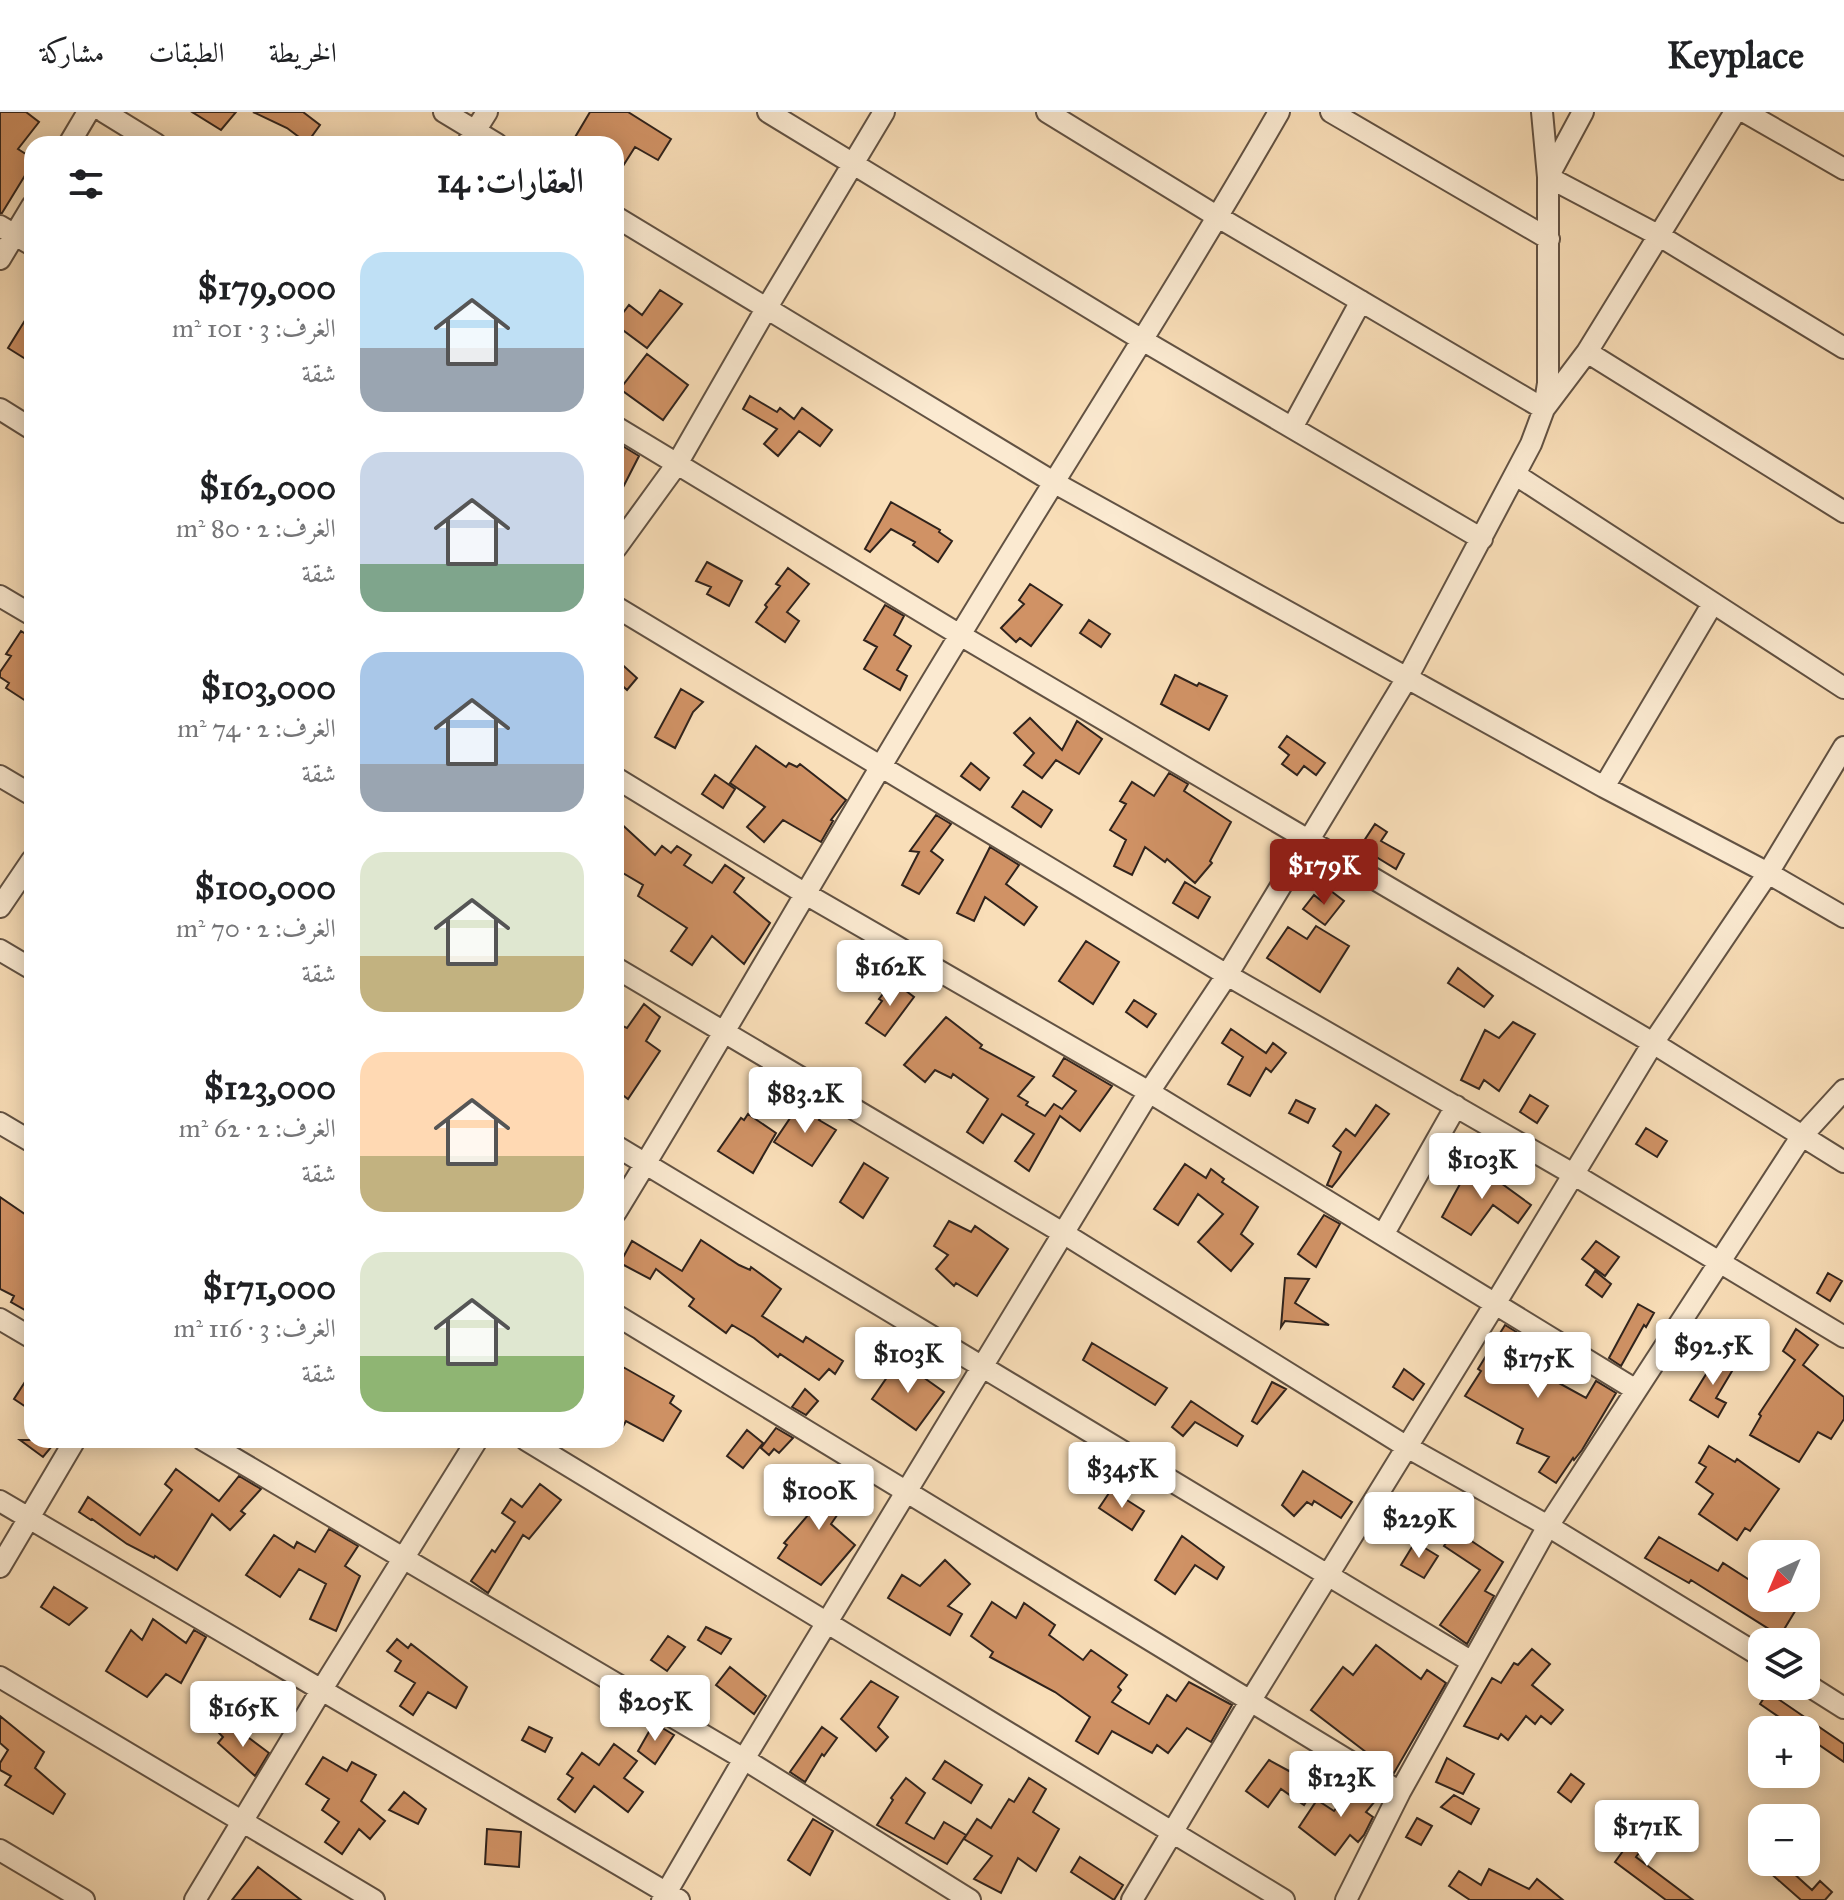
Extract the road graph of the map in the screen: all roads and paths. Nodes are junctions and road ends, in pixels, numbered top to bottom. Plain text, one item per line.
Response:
1 (88, 112) edge
2 (104, 112) edge
3 (444, 112) edge
4 (487, 112) edge
5 (768, 112) edge
6 (884, 112) edge
7 (1047, 112) edge
8 (1279, 112) edge
9 (1331, 112) edge
10 (1542, 112) edge
11 (1583, 112) edge
12 (1735, 112) edge
13 (1745, 112) edge
14 (74, 136) edge
15 (143, 136) edge
16 (470, 136) edge
17 (472, 136) edge
18 (851, 165) junction
19 (1844, 169) edge
20 (1548, 177) junction
21 (1218, 217) junction
22 (624, 222) edge
23 (16, 235) edge
24 (1658, 235) junction
25 (1549, 239) junction
26 (0, 259) edge
27 (1361, 301) junction
28 (766, 309) junction
29 (1144, 341) junction
30 (1844, 348) edge
31 (1587, 352) junction
32 (0, 409) edge
33 (1544, 409) junction
34 (24, 424) edge
35 (1293, 426) junction
36 (624, 432) edge
37 (677, 464) junction
38 (1516, 475) junction
39 (1055, 483) junction
40 (1844, 512) edge
41 (624, 537) edge
42 (1482, 539) junction
43 (0, 596) edge
44 (1713, 603) junction
45 (24, 610) edge
46 (624, 612) edge
47 (960, 635) junction
48 (1407, 678) junction
49 (1844, 688) edge
50 (1844, 747) edge
51 (883, 766) junction
52 (0, 776) edge
53 (624, 783) edge
54 (1604, 787) junction
55 (24, 790) edge
56 (1309, 840) junction
57 (24, 872) edge
58 (1768, 873) junction
59 (804, 893) junction
60 (0, 907) edge
61 (1844, 917) edge
62 (0, 950) edge
63 (24, 964) edge
64 (624, 973) edge
65 (1227, 975) junction
66 (724, 1034) junction
67 (1653, 1043) junction
68 (1844, 1090) edge
69 (1149, 1092) junction
70 (1456, 1106) junction
71 (0, 1123) edge
72 (24, 1137) edge
73 (1801, 1137) junction
74 (624, 1151) edge
75 (1844, 1162) edge
76 (645, 1164) junction
77 (1573, 1174) junction
78 (624, 1199) edge
79 (1063, 1233) junction
80 (1383, 1235) junction
81 (1722, 1262) junction
82 (1495, 1304) junction
83 (0, 1319) edge
84 (624, 1320) edge
85 (24, 1333) edge
86 (1844, 1337) edge
87 (983, 1367) junction
88 (1636, 1390) junction
89 (1407, 1447) junction
90 (70, 1448) edge
91 (217, 1448) edge
92 (472, 1448) edge
93 (539, 1448) edge
94 (906, 1491) junction
95 (0, 1501) edge
96 (29, 1518) junction
97 (1548, 1526) junction
98 (404, 1558) junction
99 (0, 1567) edge
100 (1329, 1575) junction
101 (829, 1622) junction
102 (1748, 1648) edge
103 (1472, 1662) junction
104 (0, 1677) edge
105 (322, 1689) junction
106 (1820, 1693) edge
107 (1251, 1700) junction
108 (1844, 1708) edge
109 (744, 1759) junction
110 (1400, 1792) junction
111 (243, 1820) junction
112 (1173, 1834) junction
113 (0, 1850) edge
114 (669, 1898) edge
115 (84, 1900) edge
116 (195, 1900) edge
117 (374, 1900) edge
118 (970, 1900) edge
119 (1132, 1900) edge
120 (1284, 1900) edge
121 (1346, 1900) edge

1 - 14 street
2 - 15 street
3 - 16 street
4 - 17 street
5 - 18 street
6 - 18 street
7 - 21 street
8 - 21 street
9 - 25 street
10 - 20 street
11 - 20 street
12 - 24 street
13 - 19 street
18 - 28 street
18 - 29 street
20 - 24 street
20 - 25 street
21 - 27 street
21 - 29 street
22 - 28 street
23 - 26 street
24 - 30 street
24 - 31 street
25 - 33 street
27 - 33 street
27 - 35 street
28 - 37 street
28 - 39 street
29 - 35 street
29 - 39 street
31 - 33 street
31 - 40 street
32 - 34 street
33 - 38 street
35 - 42 street
36 - 37 street
37 - 41 street
37 - 47 street
38 - 42 street
38 - 44 street
39 - 47 street
39 - 48 street
42 - 48 street
43 - 45 street
44 - 49 street
44 - 54 street
46 - 51 street
47 - 51 street
47 - 56 street
48 - 54 street
48 - 56 street
50 - 58 street
51 - 59 street
51 - 65 street
52 - 55 street
53 - 59 street
54 - 58 street
56 - 65 street
56 - 67 street
57 - 60 street
58 - 61 street
58 - 67 street
59 - 66 street
59 - 69 street
62 - 63 street
64 - 66 street
65 - 69 street
65 - 70 street
66 - 76 street
66 - 79 street
67 - 73 street
67 - 77 street
68 - 73 street
69 - 79 street
69 - 80 street
70 - 77 street
70 - 80 street
71 - 72 street
73 - 75 street
73 - 81 street
74 - 76 street
76 - 78 street
76 - 87 street
77 - 81 street
77 - 82 street
79 - 87 street
79 - 89 street
80 - 82 street
81 - 86 street
81 - 88 street
82 - 88 street
82 - 89 street
83 - 85 street
84 - 94 street
87 - 94 street
87 - 100 street
88 - 97 street
89 - 97 street
89 - 100 street
90 - 96 street
91 - 98 street
92 - 98 street
93 - 101 street
94 - 101 street
94 - 107 street
95 - 96 street
96 - 99 street
96 - 105 street
97 - 102 street
97 - 103 street
98 - 105 street
98 - 109 street
100 - 103 street
100 - 107 street
101 - 109 street
101 - 112 street
103 - 110 street
104 - 111 street
105 - 111 street
105 - 114 street
106 - 108 street
107 - 110 street
107 - 112 street
109 - 114 street
109 - 118 street
110 - 121 street
111 - 116 street
111 - 117 street
112 - 119 street
112 - 120 street
113 - 115 street

